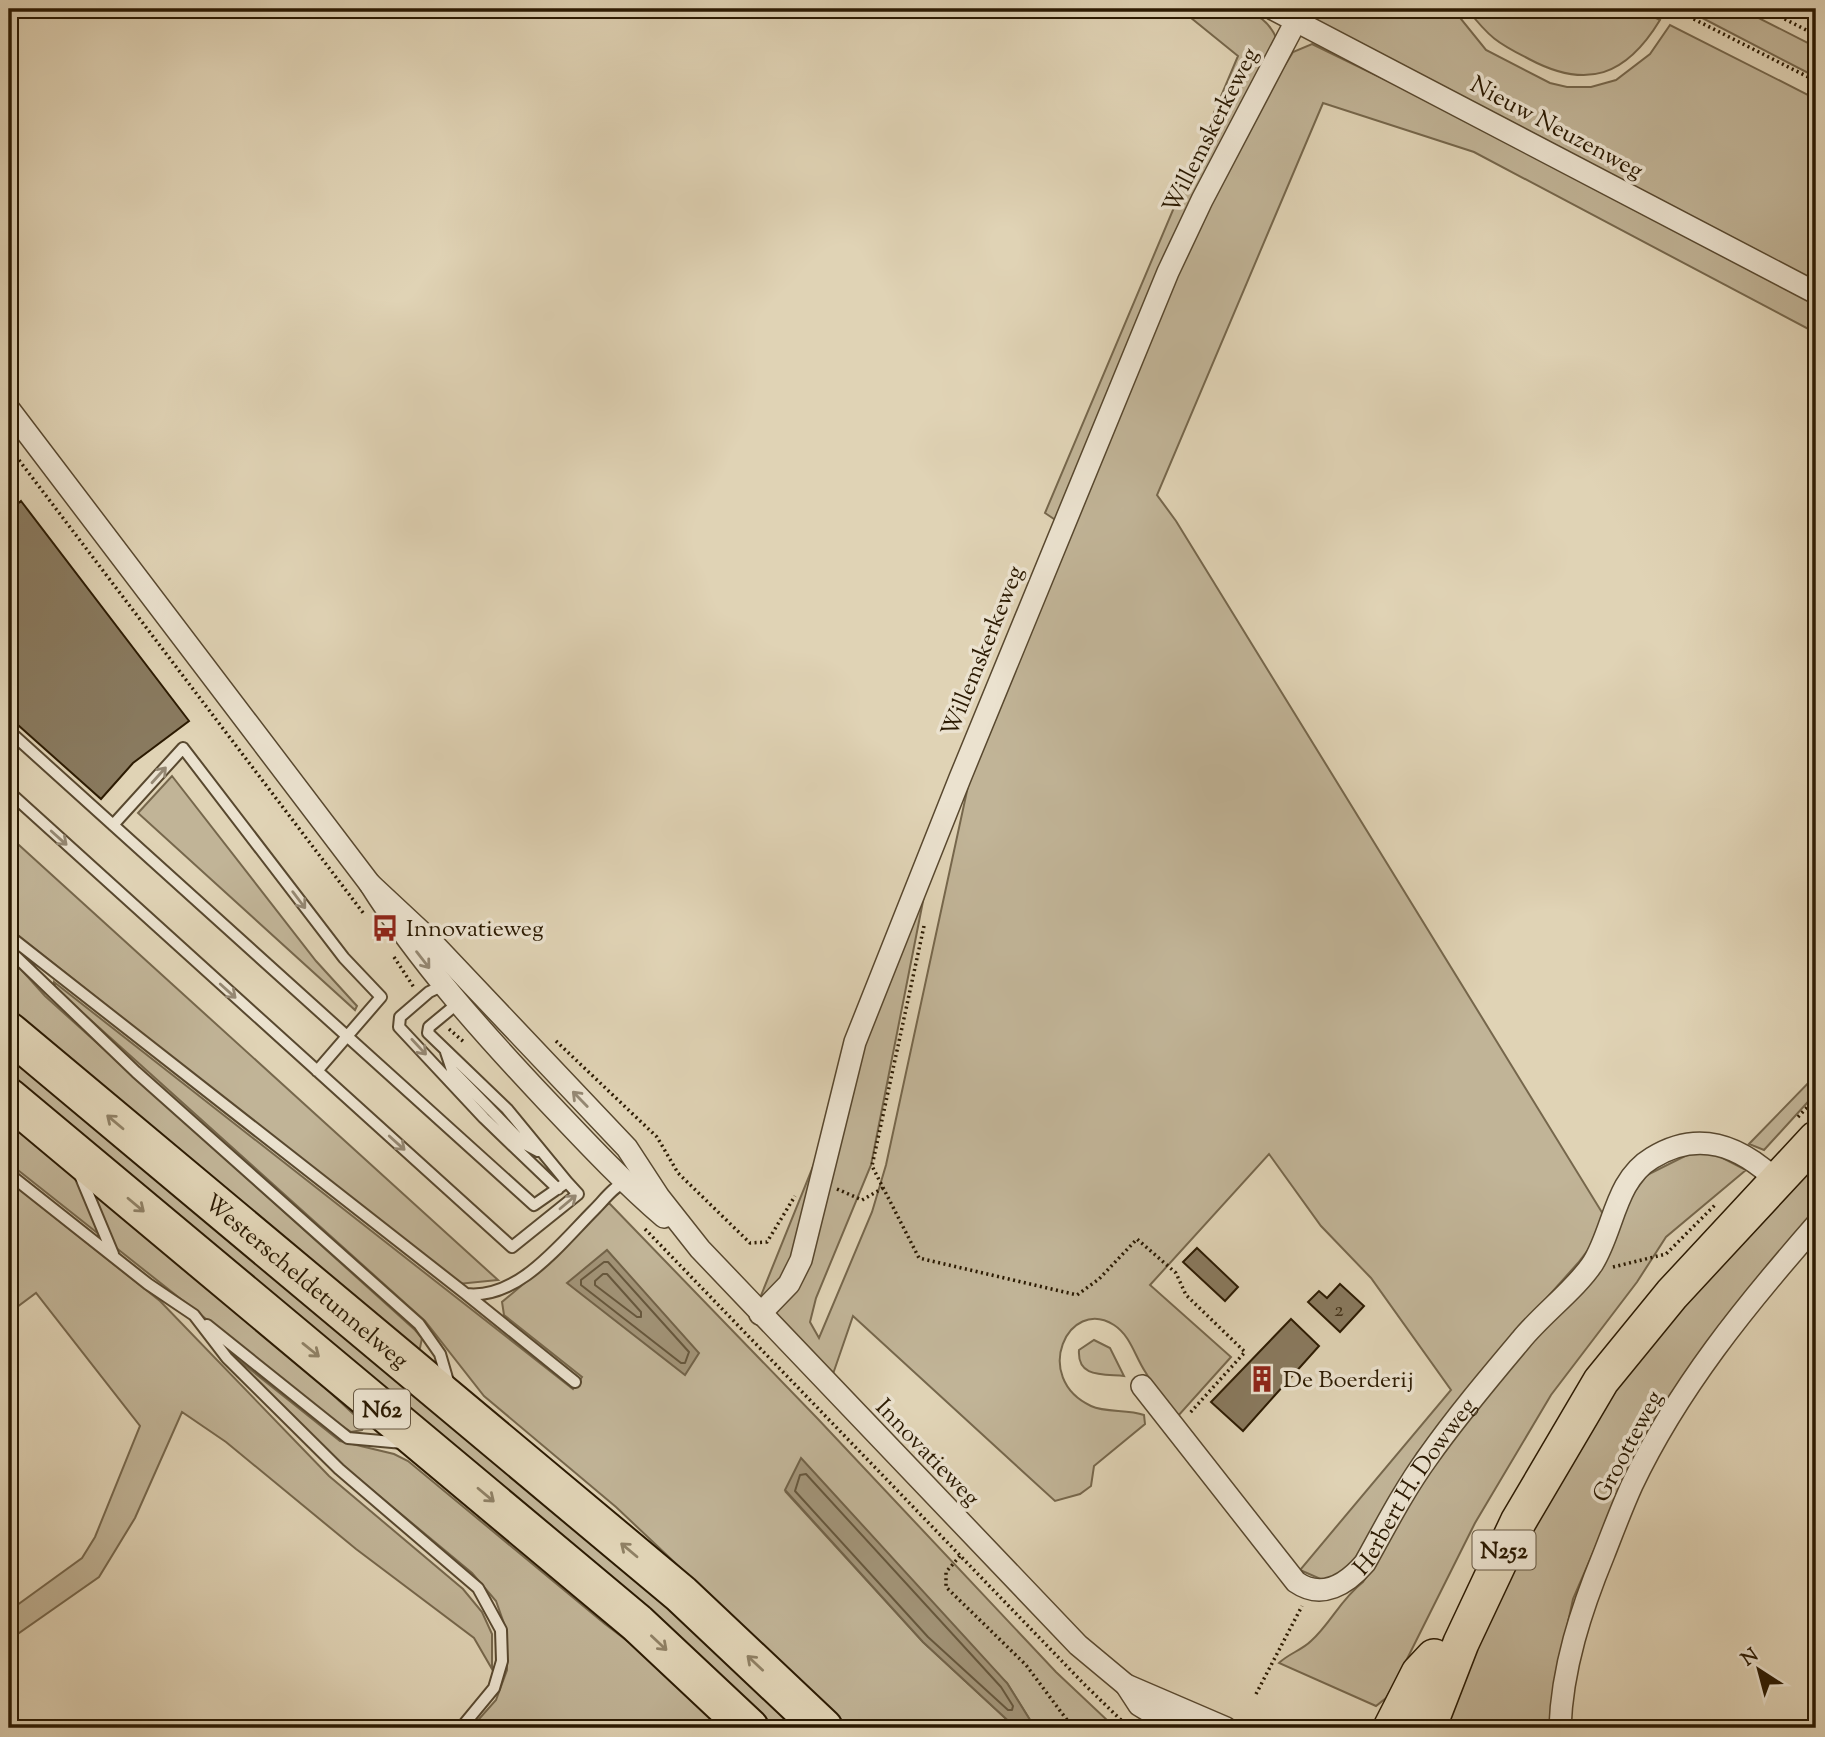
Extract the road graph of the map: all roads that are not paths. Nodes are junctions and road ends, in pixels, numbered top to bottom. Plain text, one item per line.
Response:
1 (1273, 9) edge
2 (1296, 21) junction
3 (1816, 293) edge
4 (9, 409) edge
5 (9, 731) edge
6 (9, 792) edge
7 (113, 825) junction
8 (9, 936) edge
9 (9, 950) edge
10 (460, 989) junction
11 (9, 1032) edge
12 (347, 1036) junction
13 (446, 1052) junction
14 (435, 1065) junction
15 (452, 1070) junction
16 (317, 1071) junction
17 (9, 1097) edge
18 (1804, 1132) edge
19 (523, 1143) junction
20 (68, 1149) junction
21 (542, 1153) junction
22 (529, 1161) junction
23 (9, 1174) edge
24 (647, 1178) junction
25 (1776, 1181) junction
26 (623, 1182) junction
27 (562, 1186) junction
28 (1816, 1225) edge
29 (700, 1249) junction
30 (114, 1256) junction
31 (466, 1294) junction
32 (760, 1314) junction
33 (194, 1315) junction
34 (1601, 1381) junction
35 (575, 1382) dead end
36 (1142, 1386) dead end
37 (455, 1405) junction
38 (424, 1443) junction
39 (1434, 1657) junction
40 (1126, 1685) junction
41 (461, 1728) edge
42 (749, 1728) edge
43 (823, 1728) edge
44 (1177, 1728) edge
45 (1226, 1728) edge
46 (1391, 1728) edge
47 (1406, 1728) edge
48 (1428, 1728) edge
49 (1560, 1728) edge

1 - 2 street, Nieuw Neuzenweg
2 - 3 street, Nieuw Neuzenweg
2 - 32 street, Willemskerkeweg
4 - 10 street, Innovatieweg
5 - 7 lane
6 -> 16 lane
7 - 12 lane
7 -> 12 lane
8 - 31 lane
9 - 37 lane
10 - 13 lane
10 -> 14 lane
24 -> 10 street, Innovatieweg
10 - 26 street, Innovatieweg
37 -> 11 highway, Westerscheldetunnelweg / N62
12 - 16 lane
12 - 27 lane
13 - 15 lane
13 - 21 lane
14 - 15 lane
14 - 22 lane
15 - 19 lane
16 -> 27 lane
17 - 20 highway, Westerscheldetunnelweg / N62
18 - 25 main road, N252
19 - 21 lane
19 - 22 lane
20 - 30 lane
20 -> 38 highway, Westerscheldetunnelweg / N62
21 - 27 lane
22 - 27 lane
23 - 30 lane
24 - 26 lane
24 - 29 street, Innovatieweg
25 - 34 main road, N252
25 - 36 street, Herbert H. Dowweg
26 - 29 street, Innovatieweg
26 - 31 lane
28 - 49 street, Grootteweg
29 - 32 street, Innovatieweg
30 - 33 lane
31 - 35 lane
32 - 40 street, Innovatieweg
33 - 38 lane
33 - 41 lane
34 - 39 main road, N252
34 - 48 main road, N252
43 -> 37 highway, Westerscheldetunnelweg / N62
38 -> 42 highway, Westerscheldetunnelweg / N62
39 - 46 main road, N252
39 - 47 main road, N252
40 - 44 street, Innovatieweg
40 - 45 street, Innovatieweg

